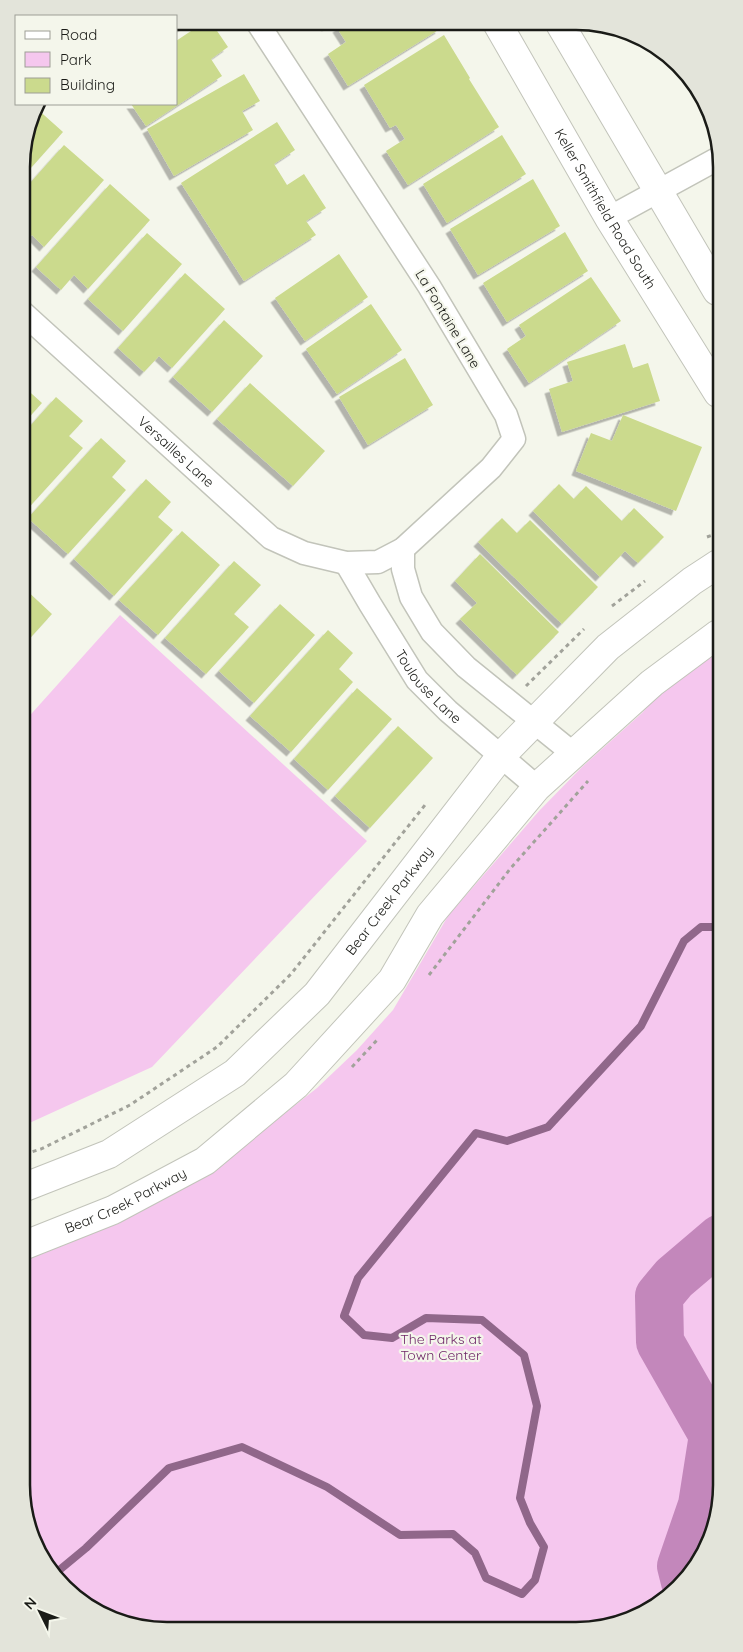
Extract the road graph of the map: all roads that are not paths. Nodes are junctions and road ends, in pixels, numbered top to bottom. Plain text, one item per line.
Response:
1 (262, 30) edge
2 (500, 30) edge
3 (564, 30) edge
4 (713, 161) edge
5 (658, 192) junction
6 (609, 218) junction
7 (713, 284) edge
8 (30, 319) edge
9 (713, 385) edge
10 (403, 549) junction
11 (346, 563) junction
12 (713, 567) edge
13 (713, 638) edge
14 (534, 721) junction
15 (575, 755) junction
16 (500, 757) junction
17 (537, 787) junction
18 (30, 1185) edge
19 (30, 1244) edge

1 - 10 street, La Fontaine Lane
2 - 6 main road, Keller Smithfield Road South
3 - 5 main road
4 - 5 street
5 - 6 street
5 - 7 main road
6 - 9 main road, Keller Smithfield Road South
8 - 11 street, Versailles Lane
10 - 11 street, La Fontaine Lane
10 - 14 street
11 - 16 street, Toulouse Lane
12 - 14 main road, Bear Creek Parkway
13 - 15 main road, Bear Creek Parkway
14 - 15 street
14 - 16 main road, Bear Creek Parkway
15 - 17 main road, Bear Creek Parkway
16 - 17 street, Toulouse Lane
16 - 18 main road, Bear Creek Parkway
17 - 19 main road, Bear Creek Parkway

